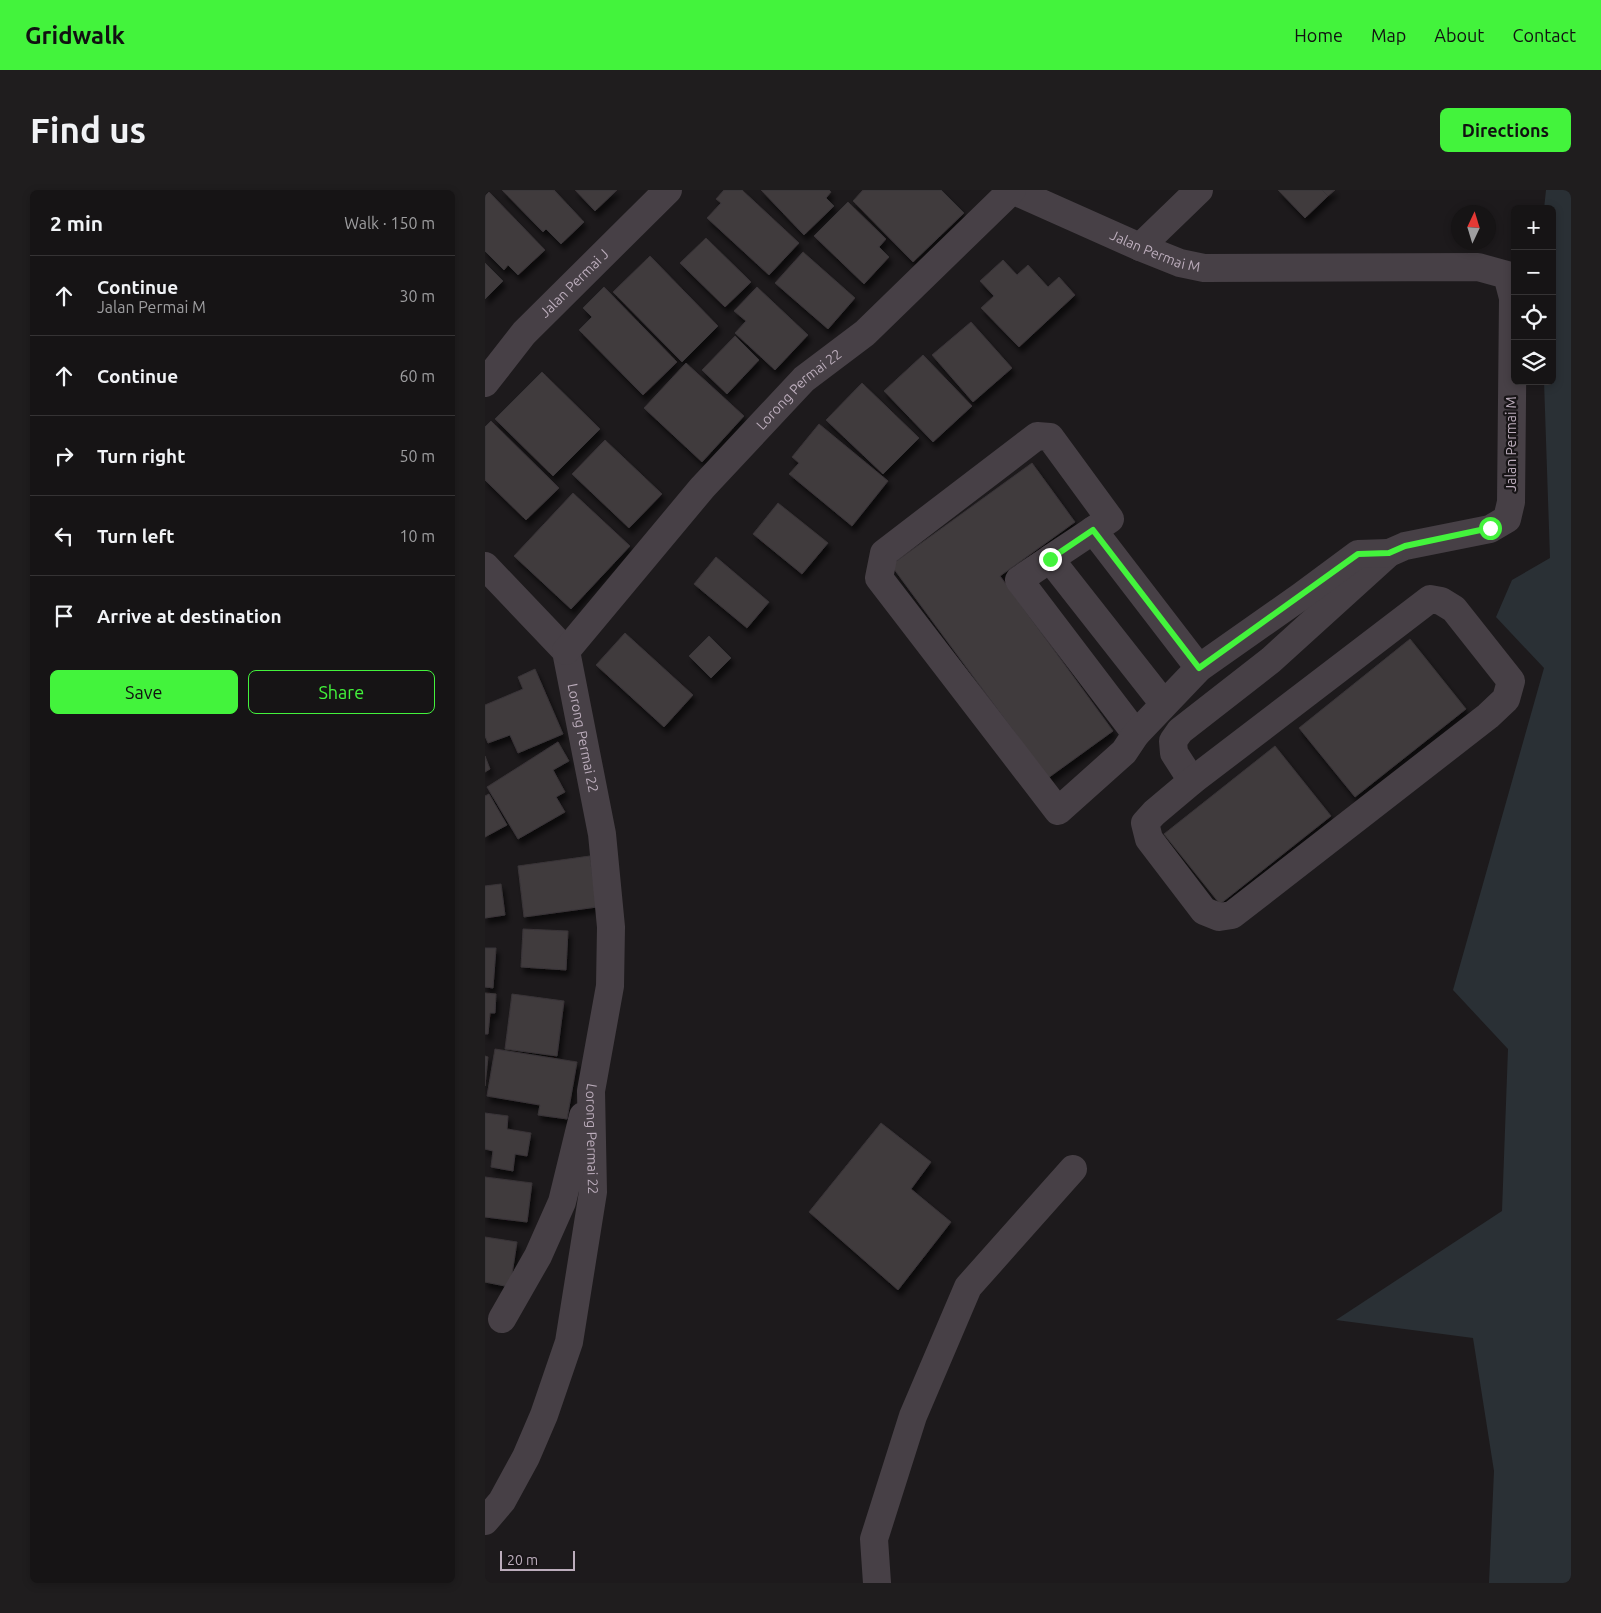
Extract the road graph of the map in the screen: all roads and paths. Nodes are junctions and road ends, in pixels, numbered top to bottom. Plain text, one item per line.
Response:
1 (668, 190) edge
2 (1012, 190) edge
3 (1199, 190) edge
4 (1140, 247) junction
5 (485, 383) edge
6 (1093, 530) junction
7 (1389, 553) junction
8 (1050, 559) junction
9 (485, 566) edge
10 (566, 651) junction
11 (1199, 668) junction
12 (1164, 704) junction
13 (1136, 734) junction
14 (1192, 781) junction
15 (591, 1091) junction
16 (1073, 1169) dead end
17 (502, 1319) dead end
18 (485, 1521) edge
19 (877, 1583) edge

1 - 5 street, Jalan Permai J
2 - 4 street, Jalan Permai M
2 - 10 street, Lorong Permai 22
3 - 4 street
4 - 7 street, Jalan Permai M
6 - 8 street
6 - 11 street
6 - 13 street
7 - 11 street
7 - 14 street, Jalan Permai M
8 - 12 street
8 - 13 street
9 - 10 street
10 - 15 street, Lorong Permai 22
11 - 12 street
12 - 13 street
14 - 14 street
15 - 17 street
15 - 18 street, Lorong Permai 22
16 - 19 street

